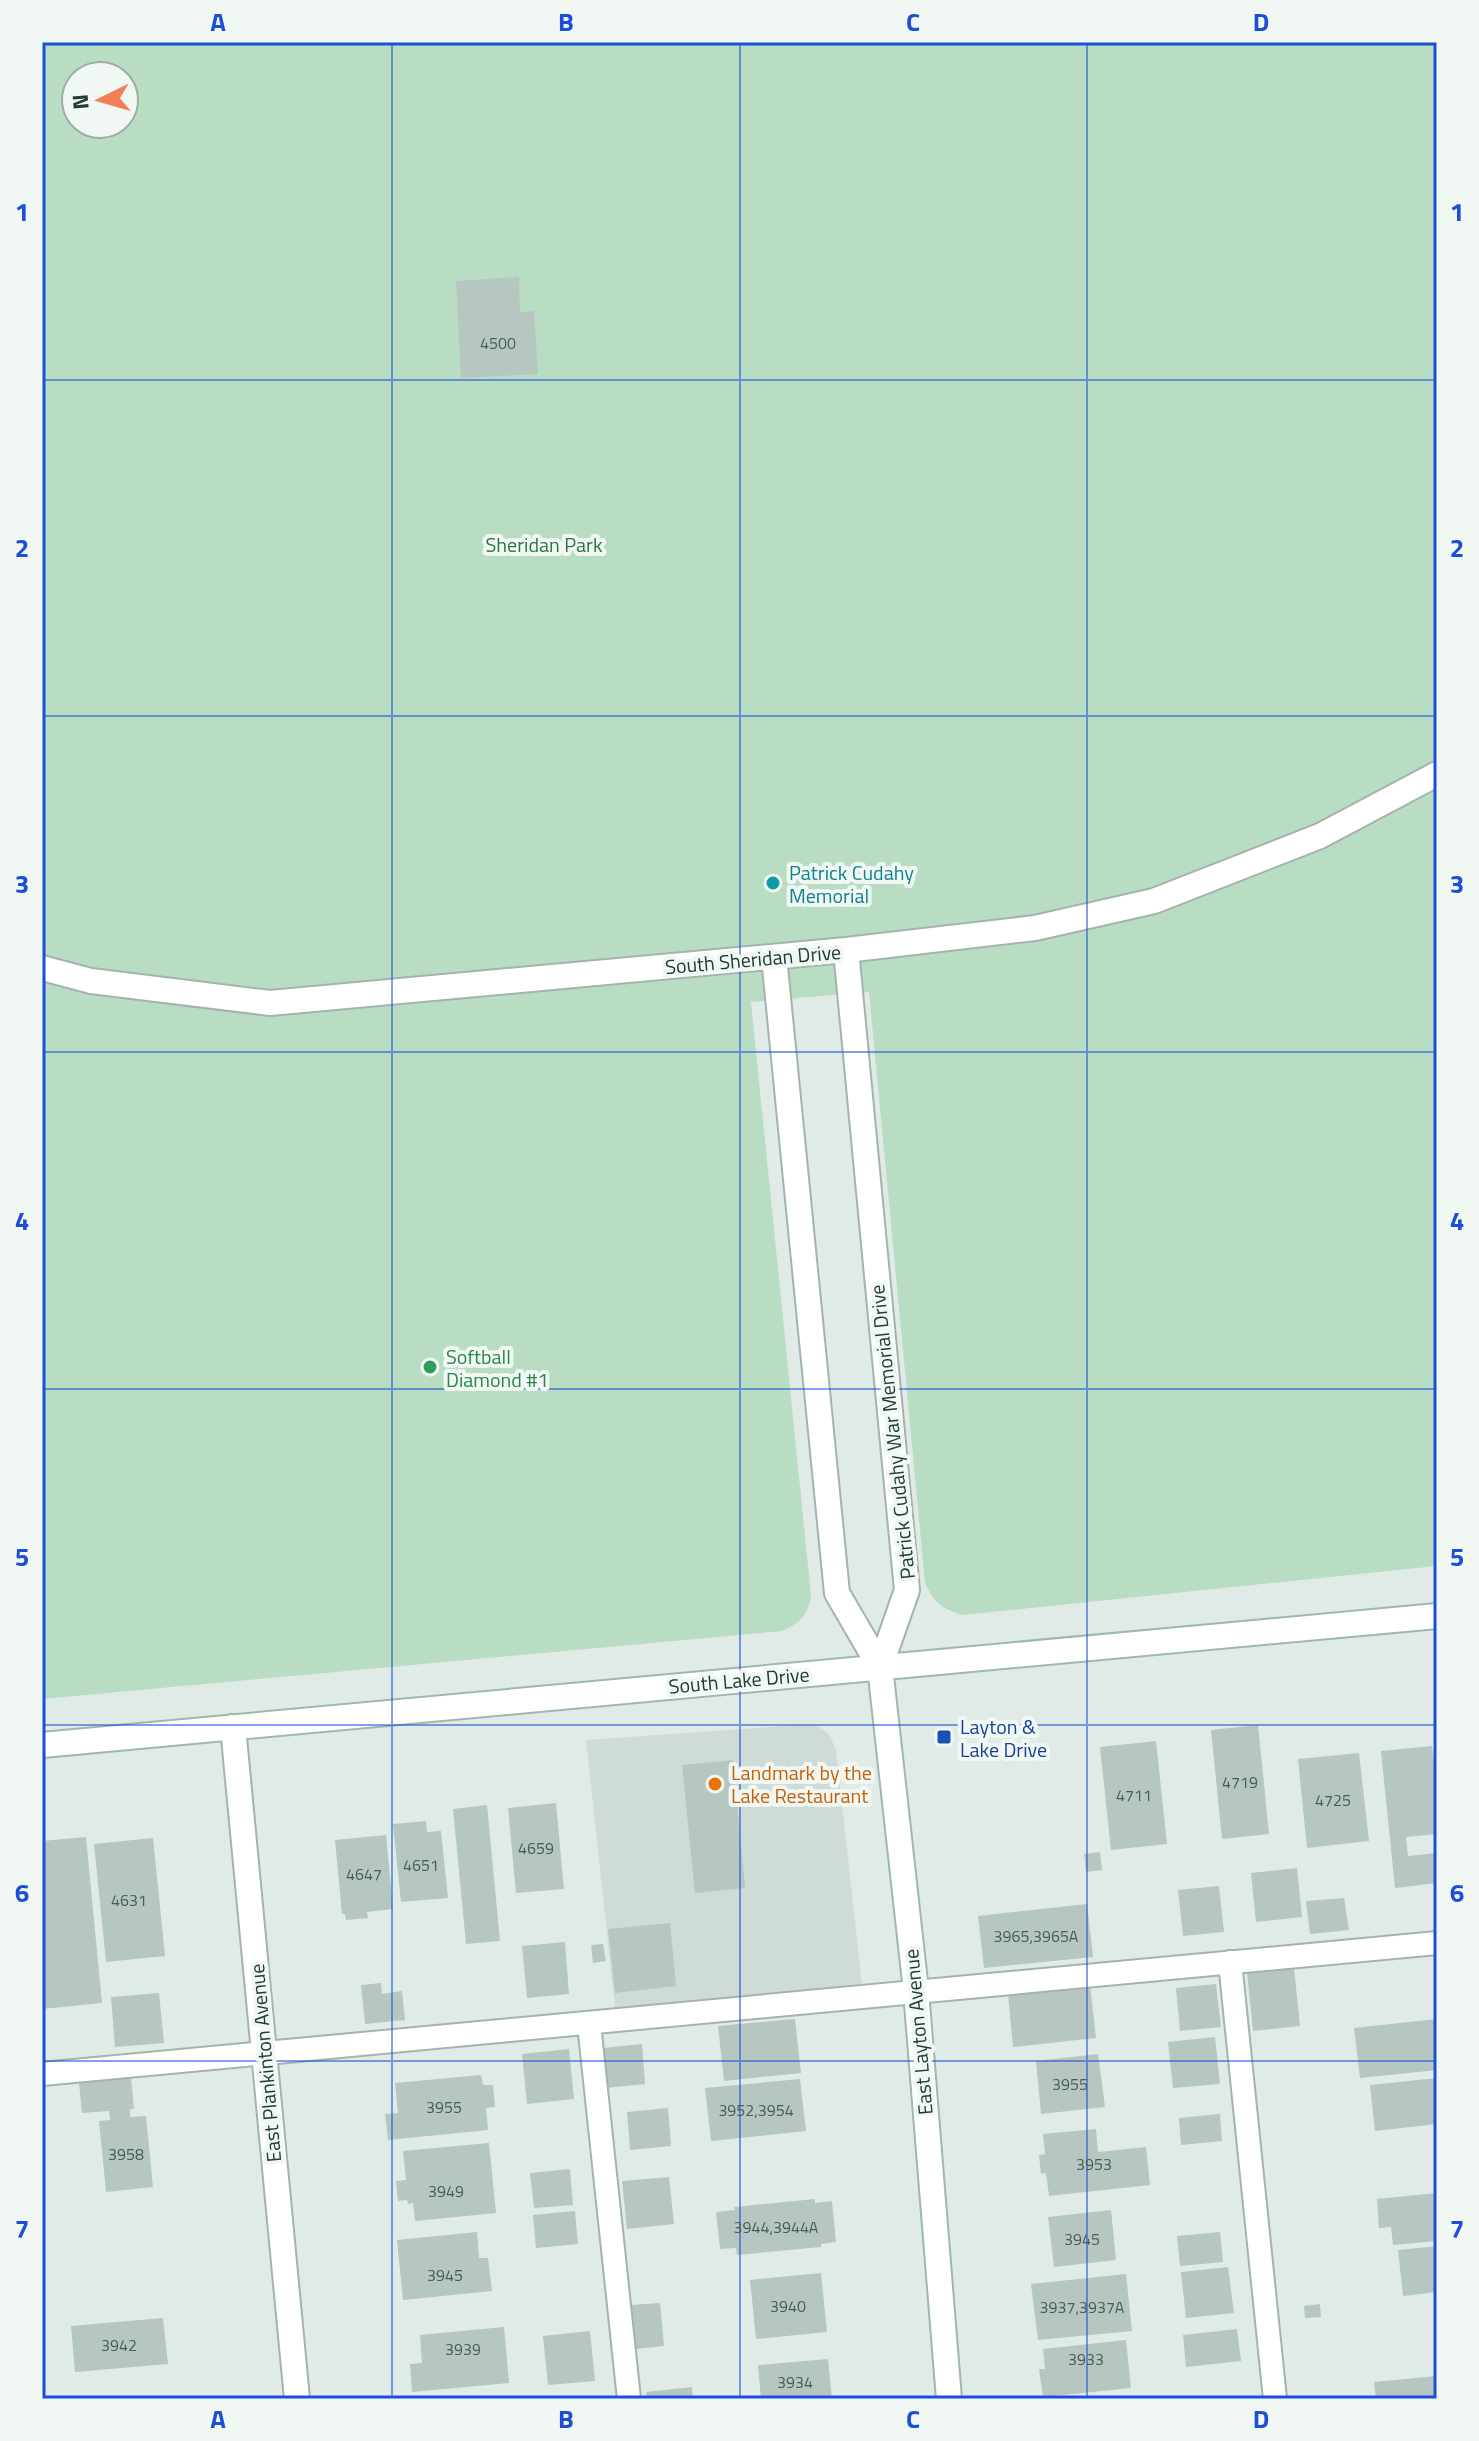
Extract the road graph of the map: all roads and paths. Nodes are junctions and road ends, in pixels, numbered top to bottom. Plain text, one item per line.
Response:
1 (1437, 774) edge
2 (846, 950) junction
3 (774, 957) junction
4 (42, 968) edge
5 (1437, 1616) edge
6 (880, 1667) junction
7 (233, 1727) junction
8 (42, 1745) edge
9 (1437, 1943) edge
10 (1230, 1962) junction
11 (916, 1991) junction
12 (589, 2024) junction
13 (264, 2054) junction
14 (42, 2074) edge
15 (297, 2399) edge
16 (629, 2399) edge
17 (949, 2399) edge
18 (1275, 2399) edge

1 - 2 street, South Sheridan Drive
2 - 3 street, South Sheridan Drive
2 - 6 street, Patrick Cudahy War Memorial Drive
3 - 4 street, South Sheridan Drive
3 - 6 street
5 - 6 street, South Lake Drive
6 - 7 street, South Lake Drive
6 - 11 street, East Layton Avenue
7 - 8 street, South Lake Drive
7 - 13 street, East Plankinton Avenue
9 - 10 lane
10 - 11 lane
10 - 18 lane
11 - 12 lane
11 - 17 street, East Layton Avenue
12 - 13 lane
12 - 16 lane
13 - 14 lane
13 - 15 street, East Plankinton Avenue

